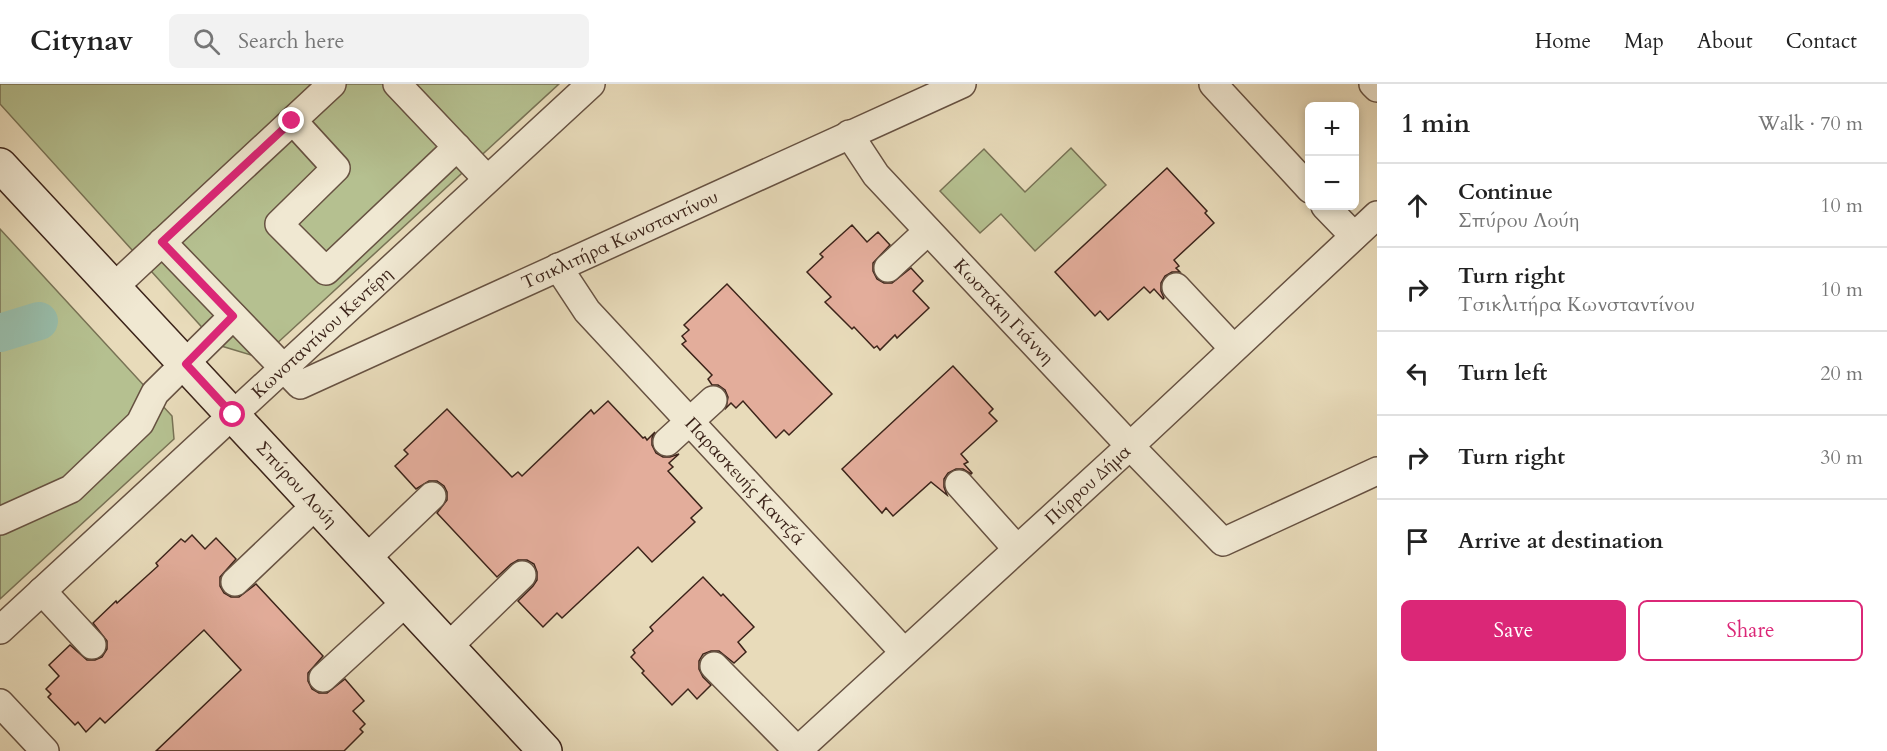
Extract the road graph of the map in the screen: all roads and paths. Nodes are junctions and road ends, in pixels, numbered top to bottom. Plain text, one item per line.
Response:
1 (332, 84) edge
2 (397, 84) edge
3 (591, 84) edge
4 (962, 84) edge
5 (1214, 84) edge
6 (1373, 84) edge
7 (1377, 88) edge
8 (292, 121) junction
9 (849, 134) junction
10 (456, 147) junction
11 (0, 165) edge
12 (487, 179) junction
13 (1305, 184) edge
14 (1329, 210) edge
15 (1377, 215) edge
16 (928, 231) junction
17 (1354, 236) junction
18 (162, 242) junction
19 (558, 267) junction
20 (888, 268) dead end
21 (114, 287) junction
22 (1176, 287) dead end
23 (233, 316) junction
24 (1233, 348) junction
25 (186, 364) junction
26 (282, 368) junction
27 (713, 400) dead end
28 (233, 415) junction
29 (690, 422) junction
30 (667, 442) dead end
31 (1130, 446) junction
32 (1377, 471) edge
33 (959, 484) dead end
34 (432, 496) dead end
35 (316, 505) junction
36 (0, 521) edge
37 (1017, 549) junction
38 (366, 559) junction
39 (522, 575) dead end
40 (235, 582) dead end
41 (42, 591) junction
42 (406, 602) junction
43 (0, 630) edge
44 (92, 645) dead end
45 (448, 647) junction
46 (904, 652) junction
47 (714, 666) dead end
48 (323, 678) dead end
49 (0, 703) edge
50 (45, 751) edge
51 (545, 751) edge
52 (798, 751) edge

1 - 8 street
2 - 10 street
3 - 12 street, Κωνσταντίνου Κεντέρη
4 - 9 street, Τσικλιτήρα Κωνσταντίνου
5 - 13 street
6 - 7 street
8 - 10 street
8 - 18 street
9 - 16 street, Κωστάκη Γιάννη
9 - 19 street, Τσικλιτήρα Κωνσταντίνου
10 - 12 street
11 - 21 street, Σπύρου Λούη
12 - 26 street, Κωνσταντίνου Κεντέρη
14 - 17 street
15 - 17 street, Πύρρου Δήμα
16 - 20 street
16 - 31 street, Κωστάκη Γιάννη
17 - 24 street, Πύρρου Δήμα
18 - 21 street
18 - 23 street
19 - 26 street, Τσικλιτήρα Κωνσταντίνου
19 - 29 street, Παρασκευής Καντζά
21 - 25 street, Σπύρου Λούη
22 - 24 street
23 - 25 street
23 - 26 street
24 - 31 street, Πύρρου Δήμα
25 - 28 street, Σπύρου Λούη
25 - 36 street
26 - 28 street, Κωνσταντίνου Κεντέρη
27 - 29 street
28 - 35 street, Σπύρου Λούη
28 - 41 street, Κωνσταντίνου Κεντέρη
29 - 30 street
29 - 46 street, Παρασκευής Καντζά
31 - 32 street, Κωστάκη Γιάννη
31 - 37 street, Πύρρου Δήμα
33 - 37 street
34 - 38 street
35 - 38 street, Σπύρου Λούη
35 - 40 street
37 - 46 street, Πύρρου Δήμα
38 - 42 street, Σπύρου Λούη
39 - 45 street
41 - 43 street, Κωνσταντίνου Κεντέρη
41 - 44 street
42 - 45 street, Σπύρου Λούη
42 - 48 street
45 - 51 street, Σπύρου Λούη
46 - 52 street, Πύρρου Δήμα
47 - 52 street
49 - 50 street

